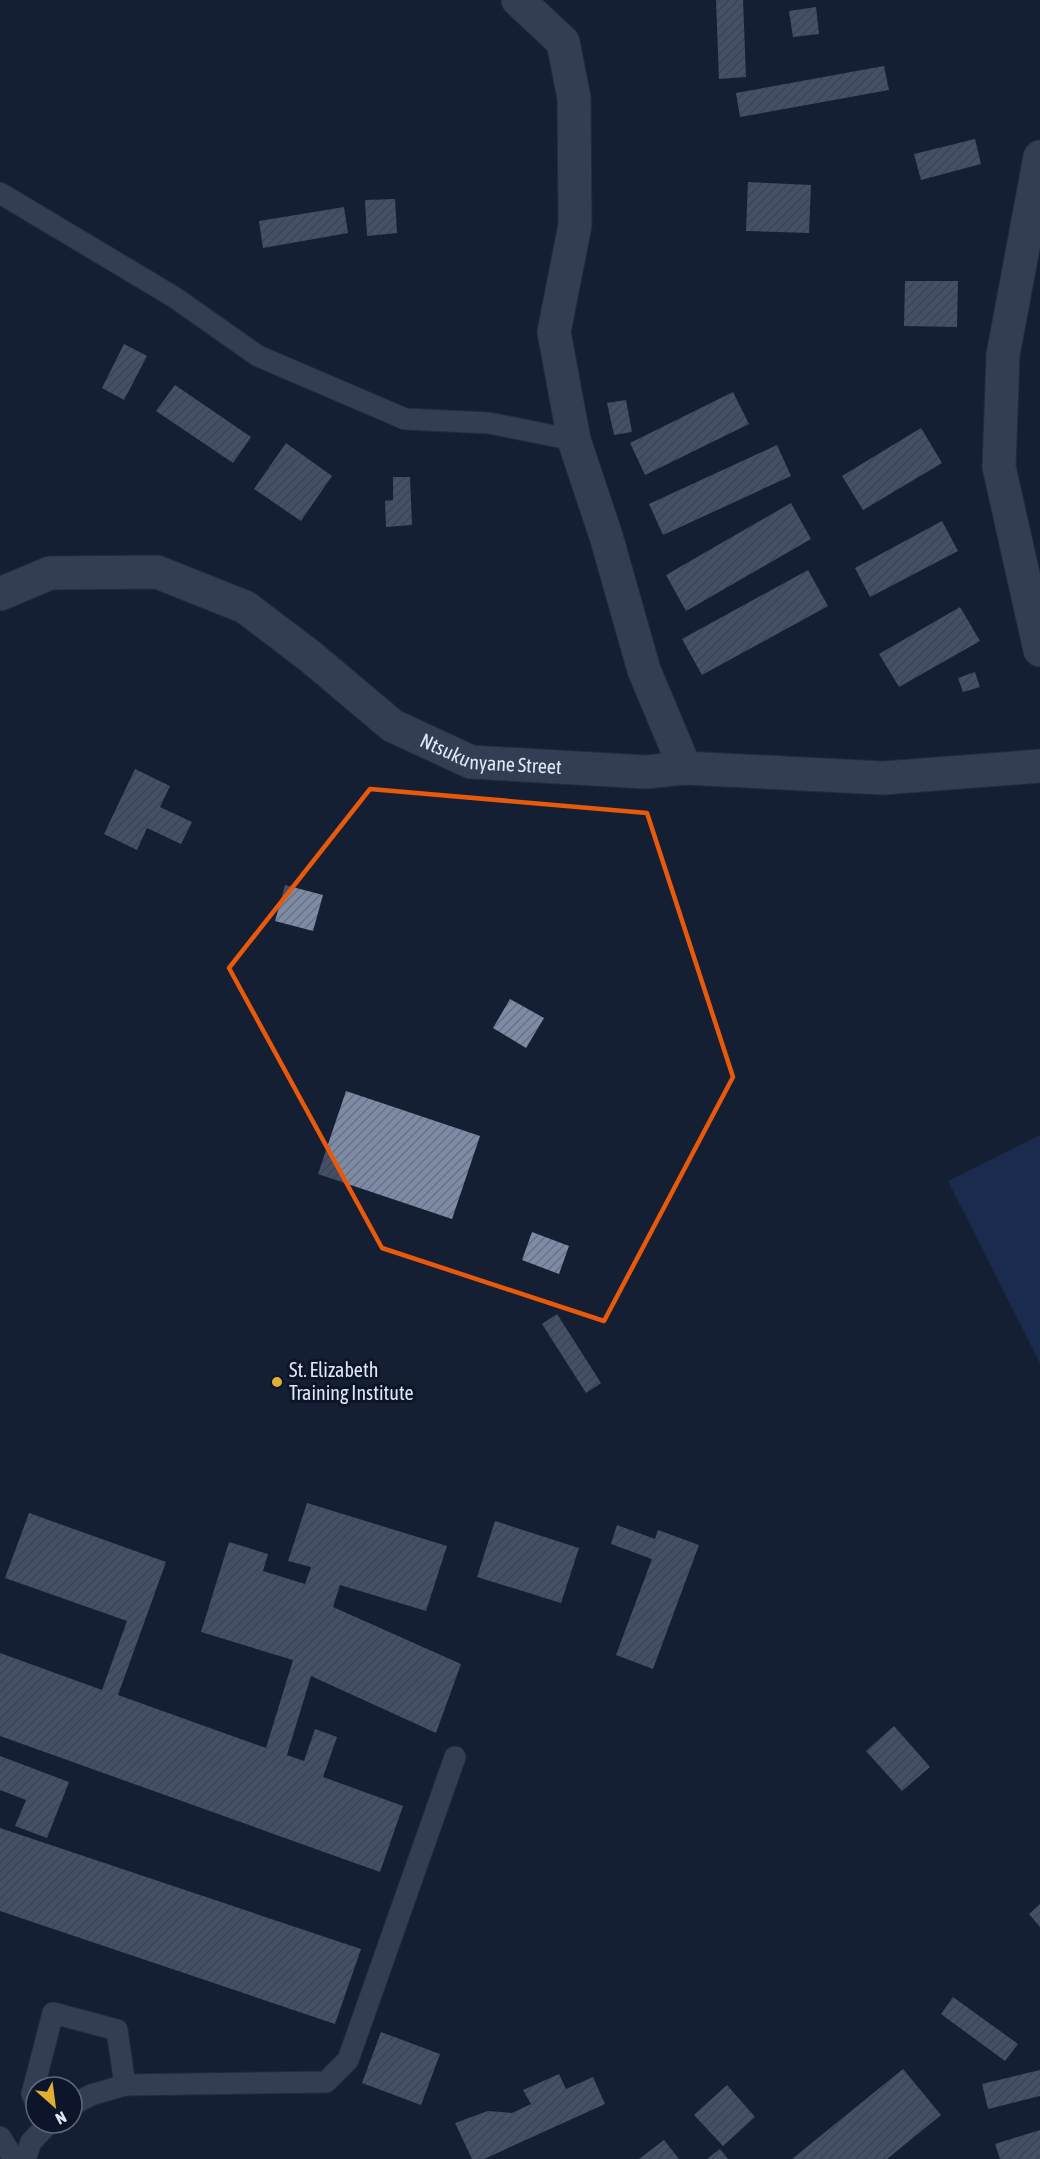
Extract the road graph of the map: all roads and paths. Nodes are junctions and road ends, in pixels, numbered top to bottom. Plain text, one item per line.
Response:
1 (528, 4) edge
2 (1040, 157) edge
3 (0, 193) edge
4 (574, 440) junction
5 (0, 594) edge
6 (1040, 650) edge
7 (1040, 766) edge
8 (685, 768) junction
9 (455, 1757) dead end
10 (37, 2075) edge
11 (125, 2085) junction
12 (84, 2099) edge
13 (37, 2135) edge
14 (0, 2137) edge
15 (14, 2159) edge
16 (25, 2159) edge

1 - 4 street
2 - 6 street
3 - 4 lane
4 - 8 street
5 - 8 street, Ntsukunyane Street
7 - 8 street, Ntsukunyane Street
9 - 11 lane
10 - 11 lane
11 - 12 lane
13 - 16 lane
14 - 15 lane

